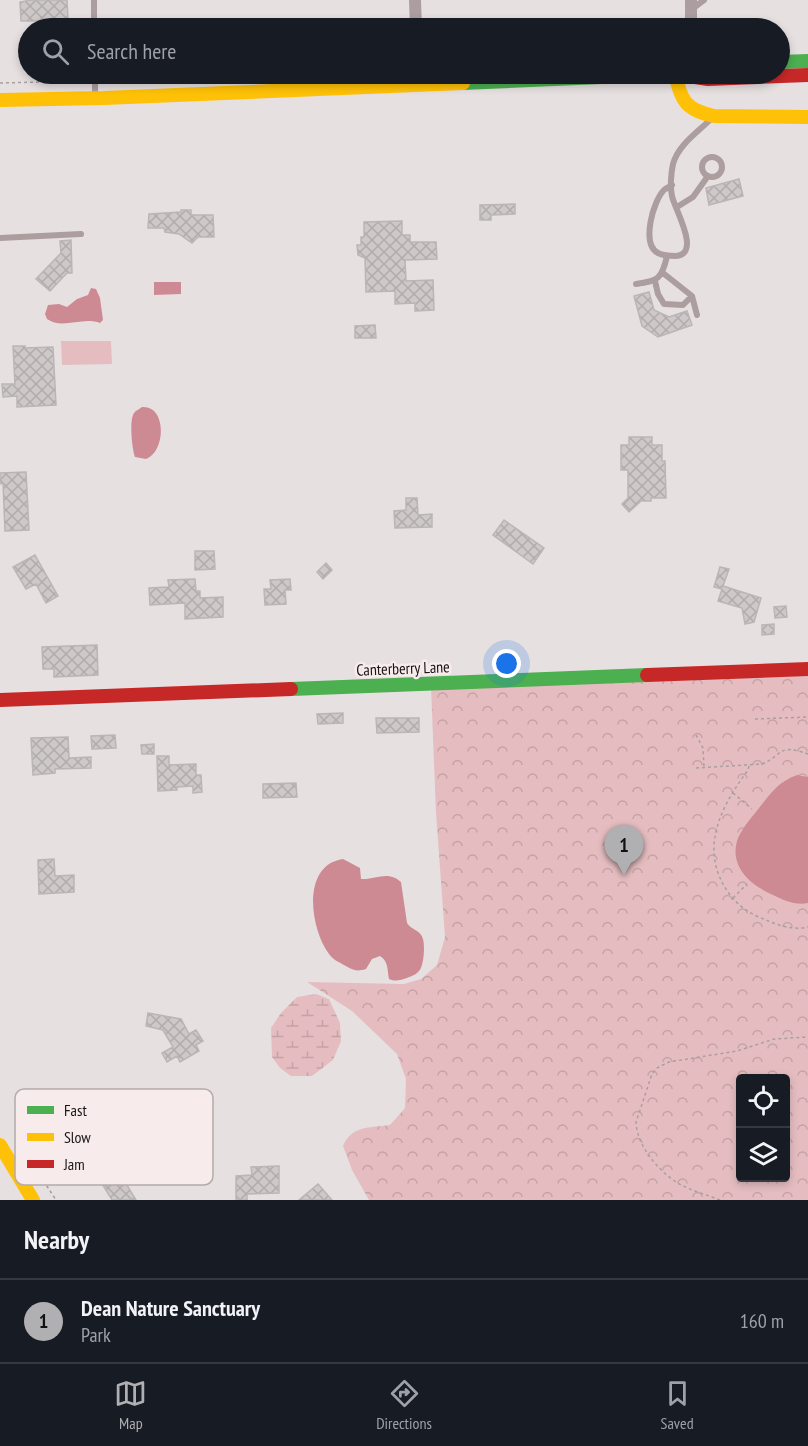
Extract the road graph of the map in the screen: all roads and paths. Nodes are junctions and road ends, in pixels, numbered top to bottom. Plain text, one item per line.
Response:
1 (94, 0) edge
2 (415, 0) edge
3 (704, 0) edge
4 (690, 6) edge
5 (94, 18) edge
6 (416, 18) edge
7 (808, 61) edge
8 (790, 62) edge
9 (808, 75) edge
10 (790, 76) edge
11 (18, 82) edge
12 (0, 83) edge
13 (95, 84) edge
14 (334, 84) edge
15 (677, 84) edge
16 (95, 98) junction
17 (0, 100) edge
18 (714, 116) junction
19 (808, 117) edge
20 (708, 176) dead end
21 (672, 186) junction
22 (677, 207) junction
23 (81, 234) dead end
24 (0, 238) edge
25 (667, 256) junction
26 (663, 273) junction
27 (655, 281) junction
28 (636, 284) dead end
29 (692, 296) junction
30 (697, 315) dead end
31 (808, 669) edge
32 (0, 700) edge
33 (808, 717) edge
34 (755, 719) dead end
35 (696, 735) dead end
36 (808, 754) edge
37 (749, 766) junction
38 (696, 768) dead end
39 (704, 768) junction
40 (732, 793) junction
41 (752, 809) dead end
42 (747, 884) dead end
43 (733, 898) junction
44 (808, 927) edge
45 (808, 1037) edge
46 (0, 1145) edge
47 (15, 1170) edge
48 (24, 1185) edge
49 (46, 1185) edge
50 (33, 1200) edge
51 (56, 1200) edge
52 (720, 1200) edge

1 - 5 lane
2 - 6 street
3 - 4 lane
7 - 8 street
9 - 10 street
11 - 12 path
13 - 16 lane
14 - 16 street
15 - 18 street
16 - 17 street
18 - 19 street
18 - 21 lane
20 - 22 lane
21 - 22 lane
21 - 25 lane
22 - 25 lane
23 - 24 lane
25 - 26 lane
26 - 27 lane
26 - 29 lane
27 - 28 lane
27 - 29 lane
29 - 30 lane
31 - 32 street, Canterberry Lane
33 - 34 path
35 - 39 path
36 - 37 path
37 - 39 path
37 - 40 path
38 - 39 path
40 - 41 path
40 - 43 path
42 - 43 path
43 - 44 path
45 - 52 path
46 - 47 street
48 - 50 street
49 - 51 path

